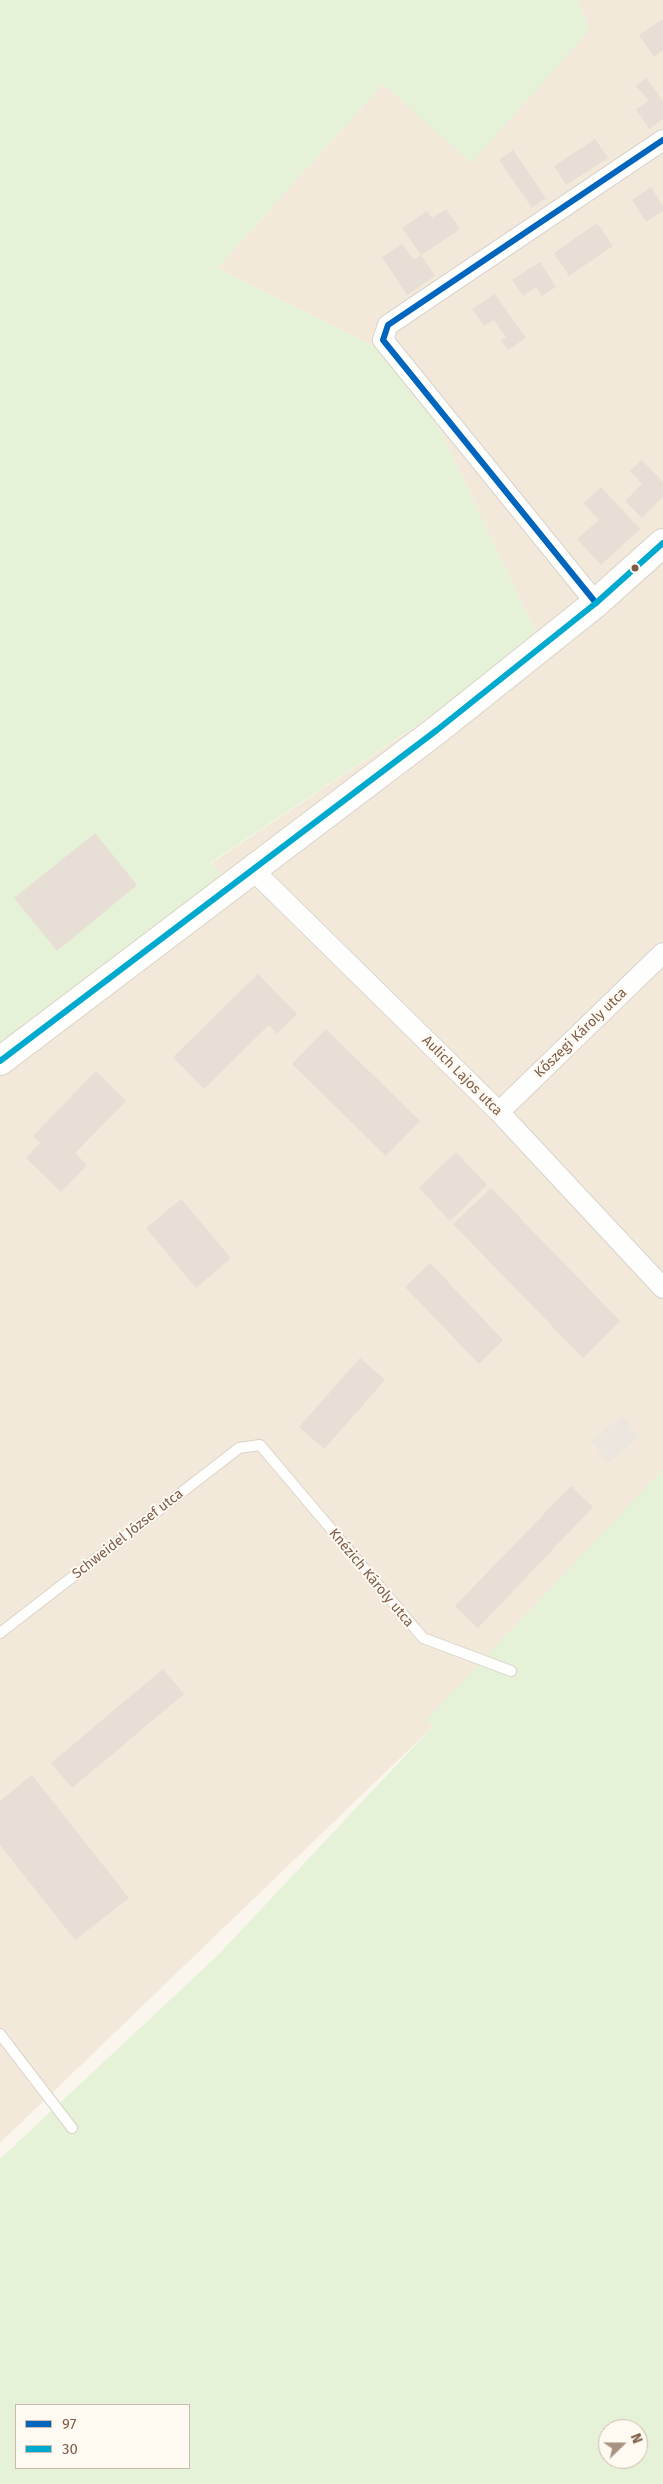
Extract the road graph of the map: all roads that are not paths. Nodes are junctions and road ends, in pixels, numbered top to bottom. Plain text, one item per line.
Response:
1 (663, 140) edge
2 (663, 543) edge
3 (596, 603) junction
4 (253, 870) junction
5 (663, 953) edge
6 (0, 1061) edge
7 (499, 1112) junction
8 (663, 1288) edge
9 (260, 1445) joint
10 (0, 1633) edge
11 (511, 1671) dead end
12 (0, 2034) edge
13 (72, 2128) dead end

1 - 3 street
2 - 3 main road
3 - 4 main road
4 - 6 main road
4 - 7 street, Aulich Lajos utca
5 - 7 street, Kőszegi Károly utca
7 - 8 street, Aulich Lajos utca
9 - 10 lane, Schweidel József utca
9 - 11 lane, Knézich Károly utca
12 - 13 lane

